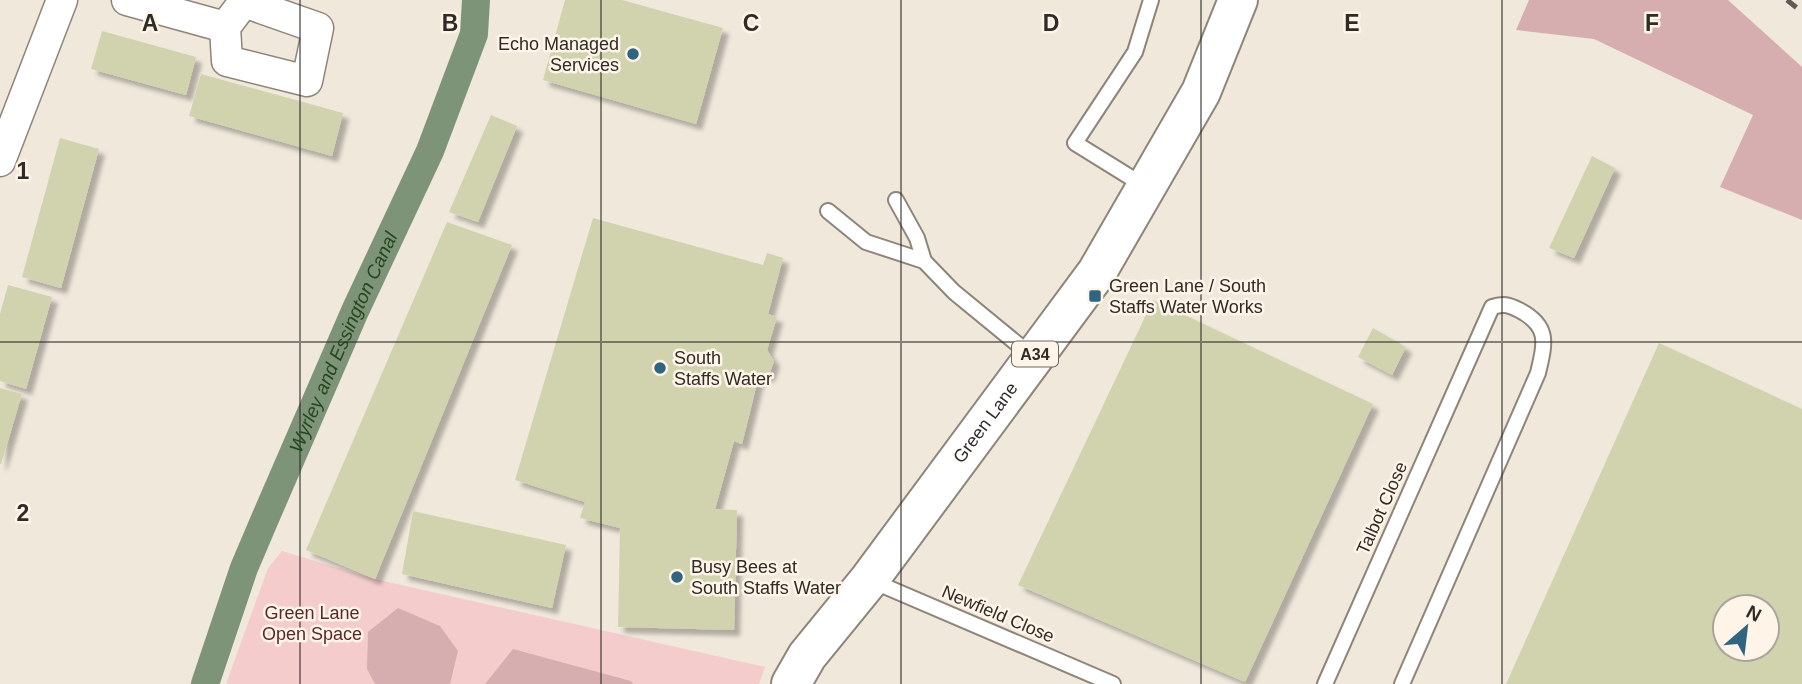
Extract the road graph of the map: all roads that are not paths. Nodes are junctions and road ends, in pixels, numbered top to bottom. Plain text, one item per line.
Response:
1 (62, 0) edge
2 (127, 0) edge
3 (1151, 0) edge
4 (1238, 0) edge
5 (225, 27) dead end
6 (0, 161) edge
7 (1148, 187) junction
8 (896, 200) dead end
9 (828, 211) dead end
10 (924, 261) junction
11 (1033, 356) junction
12 (869, 580) junction
13 (791, 684) edge
14 (1112, 684) edge
15 (1325, 684) edge
16 (1402, 684) edge

1 - 6 street
2 - 5 street
3 - 7 lane
4 - 7 highway, Green Lane / A34
7 - 11 highway, Green Lane / A34
8 - 10 lane
9 - 10 lane
10 - 11 lane
11 - 12 highway, Green Lane / A34
12 - 13 highway, Green Lane / A34
12 - 14 lane, Newfield Close
15 - 16 lane, Talbot Close

